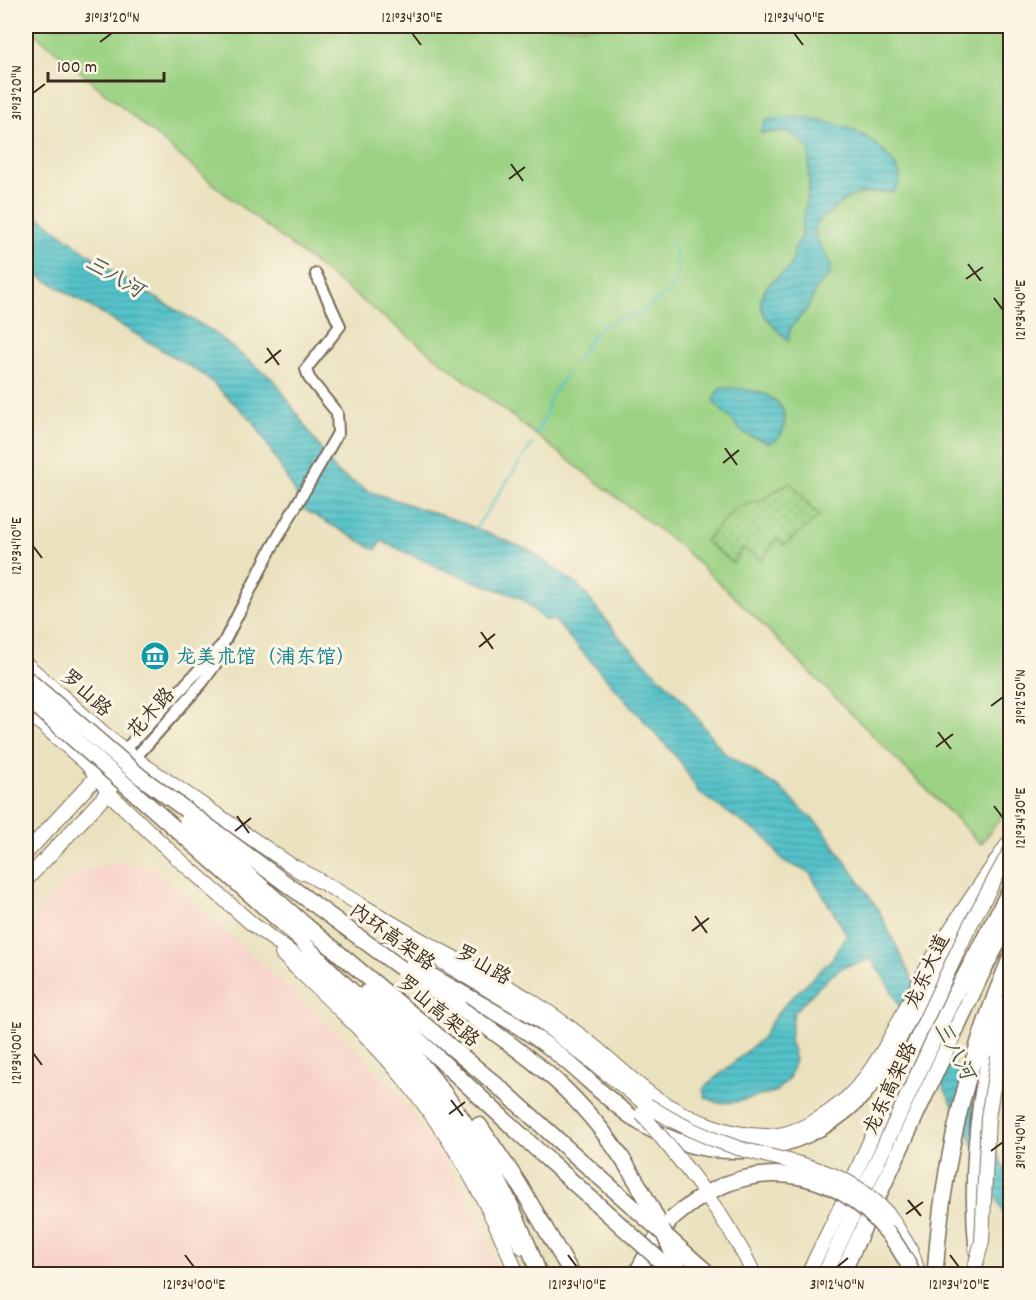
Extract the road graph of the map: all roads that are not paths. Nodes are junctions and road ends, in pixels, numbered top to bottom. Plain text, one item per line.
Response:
1 (316, 274) dead end
2 (26, 664) edge
3 (26, 678) edge
4 (26, 697) edge
5 (26, 710) edge
6 (130, 754) junction
7 (141, 777) junction
8 (96, 778) junction
9 (169, 783) junction
10 (112, 787) junction
11 (1011, 841) edge
12 (1011, 851) edge
13 (26, 853) edge
14 (1011, 864) edge
15 (295, 867) junction
16 (26, 880) edge
17 (1011, 890) edge
18 (318, 908) junction
19 (1011, 920) edge
20 (250, 923) junction
21 (300, 929) junction
22 (1011, 959) edge
23 (1011, 974) edge
24 (1011, 1008) edge
25 (400, 1023) junction
26 (988, 1050) junction
27 (579, 1052) junction
28 (879, 1064) junction
29 (517, 1275) edge
30 (537, 1275) edge
31 (572, 1275) edge
32 (636, 1275) edge
33 (675, 1275) edge
34 (681, 1275) edge
35 (710, 1275) edge
36 (754, 1275) edge
37 (808, 1275) edge
38 (825, 1275) edge
39 (842, 1275) edge
40 (913, 1275) edge
41 (919, 1275) edge
42 (935, 1275) edge
43 (973, 1275) edge
44 (980, 1275) edge

1 - 6 street, 花木路
2 - 6 main road, 罗山路
3 - 7 highway, 内环高架路, bridge
4 - 21 highway, bridge
5 - 8 main road
6 - 8 main road, 花木路
6 - 9 main road, 罗山路
6 - 10 main road, 花木路
7 - 18 highway, 内环高架路, bridge
7 - 21 highway, 罗山高架路, bridge
8 - 10 main road
8 - 13 main road, 花木路
9 - 10 main road
9 - 15 main road, 罗山路
10 - 16 main road, 花木路
10 - 20 main road
11 - 28 main road
12 - 37 main road, 龙东大道, bridge
14 - 28 highway
15 - 27 main road, 罗山路
15 - 28 main road
17 - 38 highway, 龙东高架路
18 - 28 highway, bridge
18 - 34 highway, 内环高架路, bridge
19 - 39 highway, 龙东高架路
20 - 29 main road
20 - 30 main road
21 - 25 highway, 罗山高架路
21 - 30 highway
21 - 35 highway, 罗山高架路, bridge
22 - 26 highway
23 - 26 highway
24 - 26 main road
25 - 31 highway
25 - 33 highway, 罗山高架路, bridge
26 - 42 highway
26 - 43 main road, bridge
26 - 44 highway
27 - 36 main road, bridge
27 - 41 main road, 罗山路, bridge
32 - 40 highway, bridge

